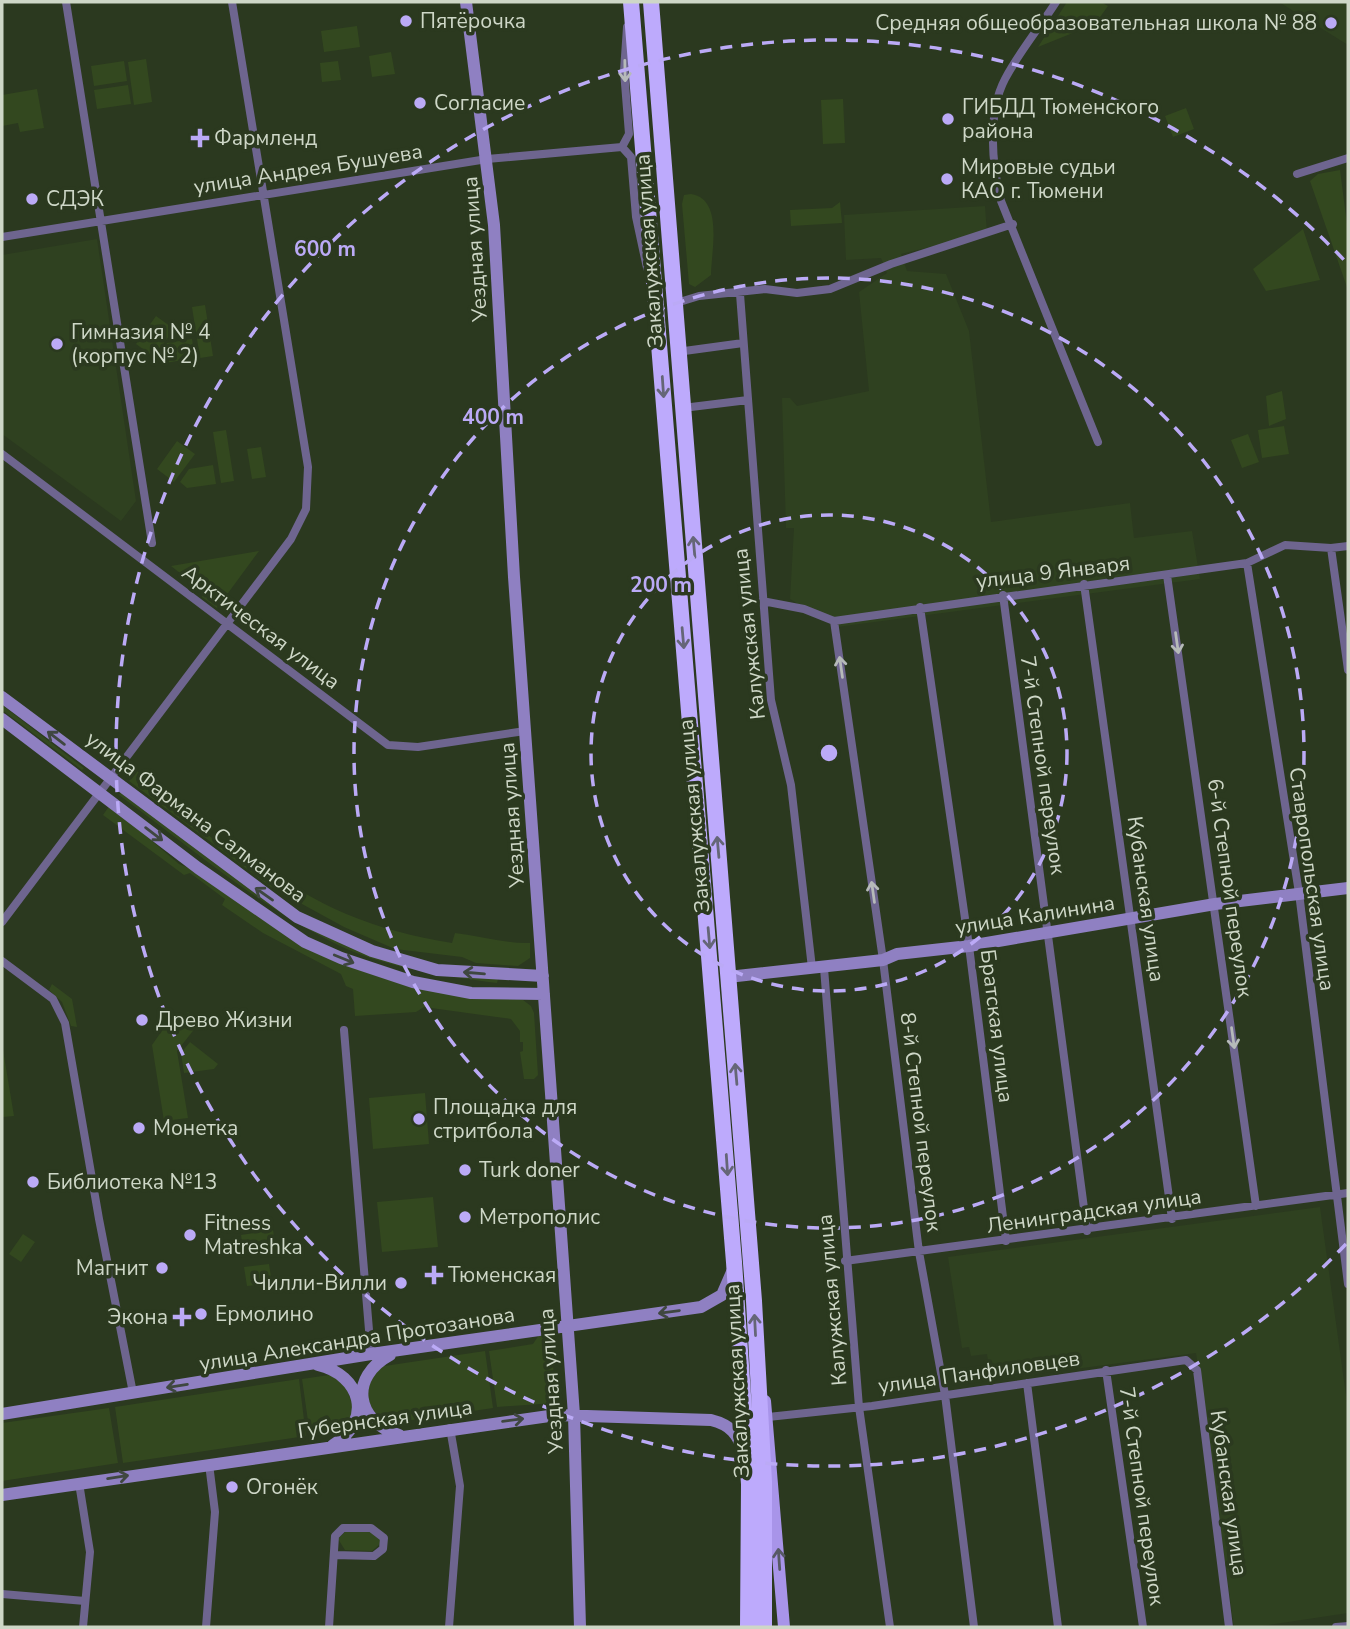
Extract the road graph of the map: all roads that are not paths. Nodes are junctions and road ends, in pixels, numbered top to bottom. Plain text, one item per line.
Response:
1 (66, 2) edge
2 (232, 2) edge
3 (466, 2) edge
4 (651, 2) edge
5 (1056, 2) edge
6 (631, 3) edge
7 (622, 147) junction
8 (1348, 158) edge
9 (487, 159) junction
10 (1297, 174) dead end
11 (263, 193) junction
12 (101, 222) junction
13 (1013, 225) junction
14 (2, 237) edge
15 (656, 293) junction
16 (740, 294) junction
17 (673, 304) junction
18 (743, 343) junction
19 (677, 352) junction
20 (748, 400) junction
21 (683, 408) junction
22 (1098, 442) dead end
23 (2, 454) edge
24 (152, 542) dead end
25 (1348, 546) edge
26 (1331, 548) junction
27 (1247, 563) junction
28 (1167, 575) junction
29 (1084, 584) junction
30 (1003, 595) junction
31 (762, 601) junction
32 (920, 607) junction
33 (834, 621) junction
34 (228, 625) junction
35 (1348, 670) edge
36 (2, 697) edge
37 (2, 719) edge
38 (525, 731) junction
39 (111, 779) junction
40 (100, 793) junction
41 (1348, 888) edge
42 (1298, 893) junction
43 (1215, 904) junction
44 (1131, 920) junction
45 (2, 922) edge
46 (1048, 931) junction
47 (969, 946) junction
48 (883, 960) junction
49 (2, 961) edge
50 (818, 968) junction
51 (543, 976) junction
52 (728, 977) junction
53 (544, 994) junction
54 (344, 1030) dead end
55 (1348, 1193) edge
56 (1336, 1195) junction
57 (1256, 1206) junction
58 (1172, 1219) junction
59 (1087, 1231) junction
60 (1006, 1241) junction
61 (919, 1252) junction
62 (845, 1261) junction
63 (734, 1262) junction
64 (1348, 1284) edge
65 (567, 1326) junction
66 (397, 1351) junction
67 (372, 1354) junction
68 (314, 1364) junction
69 (1193, 1365) joint
70 (1106, 1370) junction
71 (758, 1372) junction
72 (1027, 1383) junction
73 (133, 1393) junction
74 (945, 1395) junction
75 (859, 1407) junction
76 (2, 1414) edge
77 (574, 1415) junction
78 (768, 1417) junction
79 (450, 1428) junction
80 (402, 1436) junction
81 (330, 1447) junction
82 (209, 1464) junction
83 (748, 1466) junction
84 (79, 1483) junction
85 (2, 1495) edge
86 (334, 1555) junction
87 (2, 1594) edge
88 (85, 1601) junction
89 (1348, 1626) edge
90 (83, 1627) edge
91 (206, 1627) edge
92 (329, 1627) edge
93 (449, 1627) edge
94 (580, 1627) edge
95 (748, 1627) edge
96 (764, 1627) edge
97 (784, 1627) edge
98 (890, 1627) edge
99 (974, 1627) edge
100 (1058, 1627) edge
101 (1143, 1627) edge
102 (1229, 1627) edge
103 (1336, 1627) edge

1 - 12 street
2 - 11 street
3 - 9 street, Уездная улица
4 - 17 highway, Закалужская улица
5 - 13 street
6 -> 7 street
6 - 15 highway
7 - 9 street, улица Андрея Бушуева
7 - 15 street
8 - 10 street
9 - 11 street, улица Андрея Бушуева
9 - 38 street, Уездная улица
11 - 12 street, улица Андрея Бушуева
11 - 34 street
12 - 14 street, улица Андрея Бушуева
12 - 24 street
13 - 16 street
13 - 22 street
15 -> 63 highway
16 - 17 street
16 - 18 street, Калужская улица
17 - 19 highway, Закалужская улица
18 - 19 street
18 - 20 street, Калужская улица
19 - 21 highway, Закалужская улица
20 - 21 street
20 - 31 street, Калужская улица
52 -> 21 highway, Закалужская улица
23 - 34 street, Арктическая улица
25 - 26 street, улица 9 Января
26 - 27 street, улица 9 Января
26 - 35 street
27 - 28 street, улица 9 Января
27 - 42 street, Ставропольская улица
28 - 29 street, улица 9 Января
28 -> 43 street, 6-й Степной переулок
29 - 30 street, улица 9 Января
29 - 44 street, Кубанская улица
30 - 32 street, улица 9 Января
30 - 46 street, 7-й Степной переулок
31 - 33 street
31 - 50 street, Калужская улица
32 - 33 street, улица 9 Января
32 - 47 street, Братская улица
48 -> 33 street, 8-й Степной переулок
34 - 38 street, Арктическая улица
34 - 39 street
39 -> 36 street, улица Фармана Салманова
37 - 40 street, улица Фармана Салманова
38 - 51 street, Уездная улица
39 - 40 street
51 -> 39 street, улица Фармана Салманова
40 - 45 street
40 -> 53 street, улица Фармана Салманова
41 - 42 street, улица Калинина
42 - 43 street, улица Калинина
42 - 56 street, Ставропольская улица
43 - 44 street, улица Калинина
43 -> 57 street, 6-й Степной переулок
44 - 46 street, улица Калинина
44 - 58 street, Кубанская улица
46 - 47 street, улица Калинина
46 - 59 street, 7-й Степной переулок
47 - 48 street, улица Калинина
47 - 60 street, Братская улица
48 - 50 street, улица Калинина
48 - 61 street, 8-й Степной переулок
49 - 73 street
50 - 52 street, улица Калинина
50 - 62 street, Калужская улица
51 - 53 street, Уездная улица
71 -> 52 highway, Закалужская улица
53 - 65 street, Уездная улица
54 - 67 street
55 - 56 street, Ленинградская улица
56 - 57 street, Ленинградская улица
56 - 64 street, Ставропольская улица
57 - 58 street, Ленинградская улица
58 - 59 street, Ленинградская улица
59 - 60 street, Ленинградская улица
60 - 61 street, Ленинградская улица
61 - 62 street, Ленинградская улица
61 - 74 street, 8-й Степной переулок
62 - 75 street, Калужская улица
63 -> 65 street, улица Александра Протозанова
63 - 83 highway
65 - 66 street, улица Александра Протозанова
65 - 77 street, Уездная улица
66 - 67 street, улица Александра Протозанова
66 - 80 street
67 - 68 street, улица Александра Протозанова
68 -> 73 street, улица Александра Протозанова
68 - 81 street
69 - 70 street, улица Панфиловцев
69 - 102 street, Кубанская улица
70 - 72 street, улица Панфиловцев
70 - 101 street, 7-й Степной переулок
71 - 78 main road
71 - 96 highway, Закалужская улица
72 - 74 street, улица Панфиловцев
72 - 100 street
73 - 76 street, улица Александра Протозанова
74 - 75 street, улица Панфиловцев
74 - 99 street, 8-й Степной переулок
75 - 78 street, улица Панфиловцев
75 - 98 street, Калужская улица
79 -> 77 street, Губернская улица
77 - 83 street, Губернская улица
77 - 94 street, Уездная улица
97 -> 78 main road
79 - 80 street, Губернская улица
79 - 93 street
80 - 81 street, Губернская улица
81 - 82 street, Губернская улица
84 -> 82 street, Губернская улица
82 - 91 street
83 - 95 highway
84 - 85 street, Губернская улица
84 - 88 street
86 - 86 street
86 - 92 street
87 - 88 street
88 - 90 street
89 - 103 street

